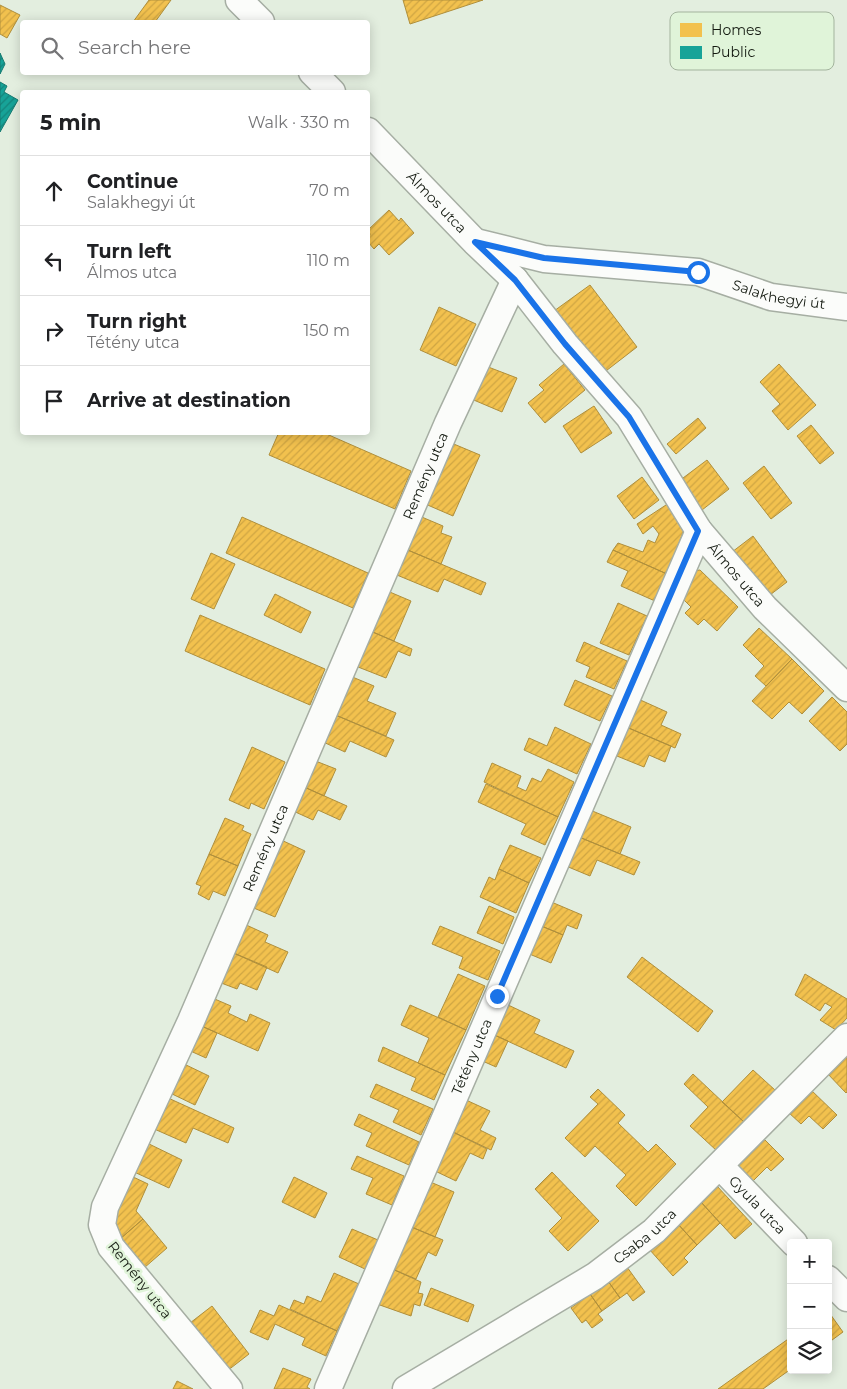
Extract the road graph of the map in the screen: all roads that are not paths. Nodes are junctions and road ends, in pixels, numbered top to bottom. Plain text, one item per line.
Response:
1 (238, 0) edge
2 (259, 20) edge
3 (374, 138) edge
4 (475, 242) junction
5 (515, 280) junction
6 (847, 307) edge
7 (698, 531) junction
8 (847, 688) edge
9 (847, 1037) edge
10 (720, 1166) junction
11 (790, 1239) edge
12 (832, 1283) edge
13 (847, 1298) edge
14 (229, 1389) edge
15 (328, 1389) edge
16 (406, 1389) edge

1 - 2 street
3 - 4 street, Álmos utca
4 - 5 street, Álmos utca
4 - 6 street, Salakhegyi út
5 - 7 street, Álmos utca
5 - 14 street, Remény utca
7 - 8 street, Álmos utca
7 - 15 street, Tétény utca
9 - 10 street, Csaba utca
10 - 11 street, Gyula utca
10 - 16 street, Csaba utca
12 - 13 street

